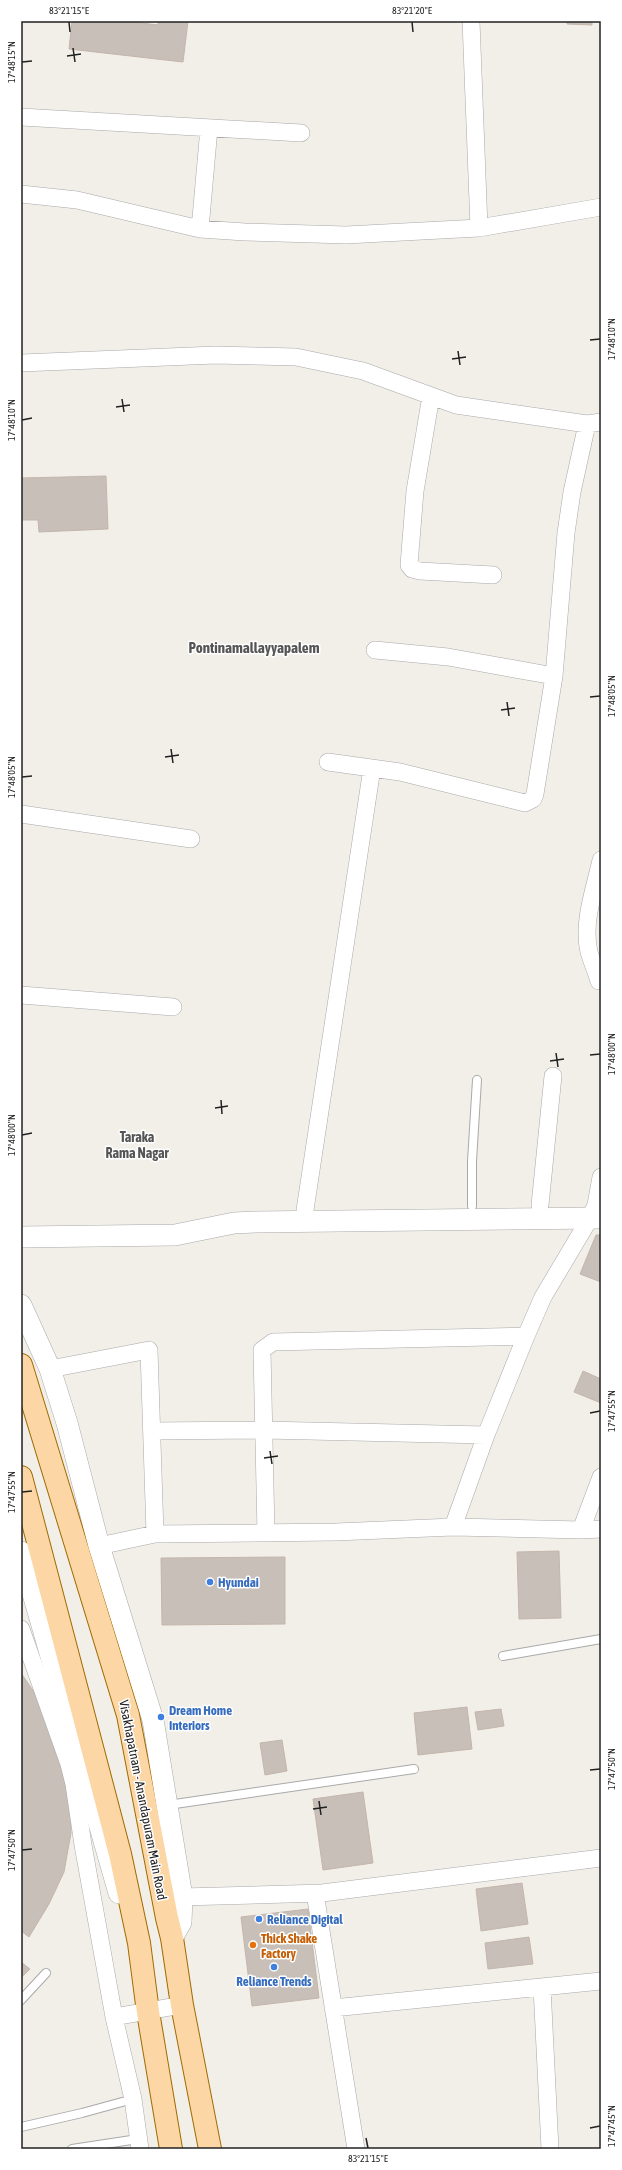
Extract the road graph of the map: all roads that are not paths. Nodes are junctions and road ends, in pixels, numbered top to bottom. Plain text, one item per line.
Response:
1 (471, 21) edge
2 (21, 117) edge
3 (210, 128) junction
4 (301, 133) dead end
5 (21, 194) edge
6 (601, 207) edge
7 (479, 228) junction
8 (200, 229) junction
9 (21, 363) edge
10 (431, 396) junction
11 (594, 423) edge
12 (493, 575) dead end
13 (375, 650) dead end
14 (554, 676) junction
15 (328, 762) dead end
16 (372, 768) junction
17 (21, 814) edge
18 (191, 840) dead end
19 (601, 860) edge
20 (600, 984) edge
21 (21, 995) edge
22 (173, 1007) dead end
23 (553, 1076) dead end
24 (477, 1080) dead end
25 (601, 1177) edge
26 (540, 1205) junction
27 (472, 1206) junction
28 (305, 1210) junction
29 (597, 1211) edge
30 (21, 1225) edge
31 (21, 1237) edge
32 (21, 1305) edge
33 (526, 1336) junction
34 (21, 1365) edge
35 (50, 1369) junction
36 (264, 1430) junction
37 (153, 1431) junction
38 (486, 1435) junction
39 (601, 1476) edge
40 (21, 1477) edge
41 (453, 1527) junction
42 (601, 1529) edge
43 (581, 1530) junction
44 (266, 1533) junction
45 (155, 1534) junction
46 (99, 1546) junction
47 (21, 1552) edge
48 (26, 1581) edge
49 (21, 1629) edge
50 (601, 1639) edge
51 (503, 1656) dead end
52 (414, 1769) dead end
53 (167, 1805) junction
54 (601, 1858) edge
55 (315, 1893) junction
56 (182, 1896) junction
57 (172, 1938) junction
58 (139, 1943) junction
59 (46, 1973) dead end
60 (601, 1981) edge
61 (542, 1987) junction
62 (21, 2000) edge
63 (182, 2005) junction
64 (333, 2008) junction
65 (148, 2012) junction
66 (114, 2017) junction
67 (133, 2099) junction
68 (21, 2127) edge
69 (139, 2144) edge
70 (72, 2149) edge
71 (171, 2149) edge
72 (210, 2149) edge
73 (356, 2149) edge
74 (550, 2149) edge

1 - 7 street
2 - 3 street
3 - 4 street
3 - 8 street
5 - 8 street
6 - 7 street
7 - 8 street
9 - 10 street
10 - 11 street
10 - 12 street
11 - 14 street
13 - 14 street
14 - 16 street
15 - 16 street
16 - 28 street
17 - 18 street
19 - 20 street
21 - 22 street
23 - 26 street
24 - 27 lane
25 - 29 street
26 - 27 street
26 - 29 street
27 - 28 street
28 - 30 street
29 - 31 street
29 - 33 street
32 - 35 street
33 - 36 street
33 - 38 street
34 - 57 main road, Visakhapatnam - Anandapuram Main Road
35 - 37 street
35 - 46 street
36 - 37 street
36 - 38 street
36 - 44 street
37 - 45 street
38 - 41 street
39 - 43 street
40 - 58 main road
41 - 43 street
41 - 44 street
42 - 43 street
44 - 45 street
45 - 46 street
46 - 53 street
47 - 48 street
48 - 58 street
49 - 66 street
50 - 51 lane
52 - 53 lane
53 - 56 street
54 - 55 street
55 - 56 street
55 - 64 street
56 - 57 street
57 - 63 main road, Visakhapatnam - Anandapuram Main Road
58 - 65 main road
59 - 62 lane
60 - 61 street
61 - 64 street
61 - 74 street
63 - 65 street
63 - 72 main road, Visakhapatnam - Anandapuram Main Road
64 - 73 street
65 - 66 street
65 - 71 main road
66 - 67 street
67 - 68 lane
67 - 69 street
69 - 70 lane

